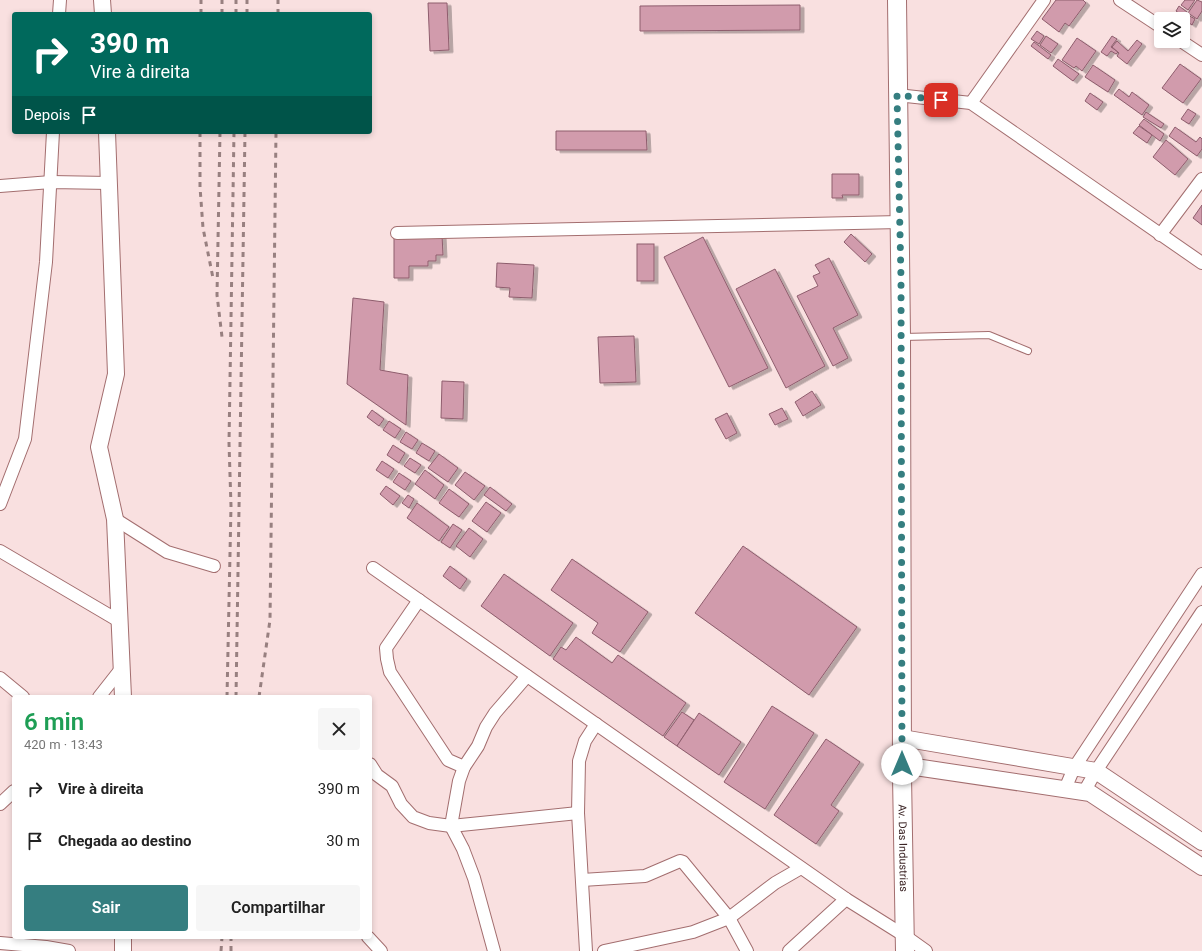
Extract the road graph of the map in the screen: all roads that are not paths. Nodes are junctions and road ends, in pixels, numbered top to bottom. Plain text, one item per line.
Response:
1 (60, 0) edge
2 (102, 0) edge
3 (897, 0) edge
4 (1044, 0) edge
5 (1120, 0) edge
6 (59, 12) edge
7 (103, 12) edge
8 (1154, 22) edge
9 (1190, 47) edge
10 (1202, 55) edge
11 (897, 95) junction
12 (971, 104) junction
13 (53, 134) edge
14 (107, 134) edge
15 (1202, 179) edge
16 (51, 182) junction
17 (109, 183) junction
18 (0, 186) edge
19 (900, 222) junction
20 (396, 233) dead end
21 (1160, 235) junction
22 (1202, 263) edge
23 (901, 337) junction
24 (1028, 352) dead end
25 (4, 485) edge
26 (0, 504) edge
27 (115, 519) junction
28 (0, 551) edge
29 (214, 566) dead end
30 (373, 568) dead end
31 (1202, 574) edge
32 (419, 600) junction
33 (1202, 612) edge
34 (119, 621) junction
35 (121, 669) junction
36 (527, 676) junction
37 (0, 678) edge
38 (21, 695) edge
39 (101, 695) edge
40 (123, 695) edge
41 (596, 724) junction
42 (902, 738) junction
43 (902, 764) junction
44 (372, 767) edge
45 (464, 767) junction
46 (1074, 768) junction
47 (1096, 771) junction
48 (1065, 790) junction
49 (1084, 792) junction
50 (12, 793) edge
51 (0, 804) edge
52 (578, 813) junction
53 (451, 826) junction
54 (1202, 842) edge
55 (1202, 867) edge
56 (802, 868) junction
57 (582, 880) junction
58 (846, 899) junction
59 (730, 918) junction
60 (123, 939) edge
61 (370, 939) edge
62 (0, 943) edge
63 (905, 943) edge
64 (69, 951) edge
65 (122, 951) edge
66 (381, 951) edge
67 (494, 951) edge
68 (586, 951) edge
69 (604, 951) edge
70 (747, 951) edge
71 (789, 951) edge
72 (926, 951) edge

1 - 6 street
2 - 7 street
3 - 11 main road, Av. Das Industrias
4 - 12 street
5 - 8 street
9 - 10 street
11 - 12 street
11 - 19 main road, Av. Das Industrias
12 - 21 street
13 - 16 street
14 - 17 street
15 - 21 street
16 - 17 street
16 - 18 street
16 - 25 street
17 - 27 street
19 - 20 street
19 - 23 main road, Av. Das Industrias
21 - 22 street
23 - 24 lane
23 - 42 main road, Av. Das Industrias
25 - 26 street
27 - 29 street
27 - 34 street
28 - 34 street
30 - 32 street
31 - 46 street
32 - 36 street
32 - 45 street
33 - 47 street
34 - 35 street
35 - 39 street
35 - 40 street
36 - 41 street
36 - 45 street
37 - 38 street
41 - 52 street
41 - 56 street
42 - 43 main road, Av. Das Industrias
42 - 46 street
43 - 48 street
43 - 63 main road, Av. Das Industrias
44 - 53 street
45 - 53 street
46 - 47 street
46 - 48 street
47 - 49 street
47 - 54 street
48 - 49 street
49 - 55 street
50 - 51 street
52 - 53 street
52 - 57 street
53 - 67 street
56 - 58 street
56 - 59 street
57 - 59 street
57 - 68 street
58 - 63 street
58 - 71 street
59 - 69 street
59 - 70 street
60 - 65 street
61 - 66 street
62 - 64 street
63 - 72 street

